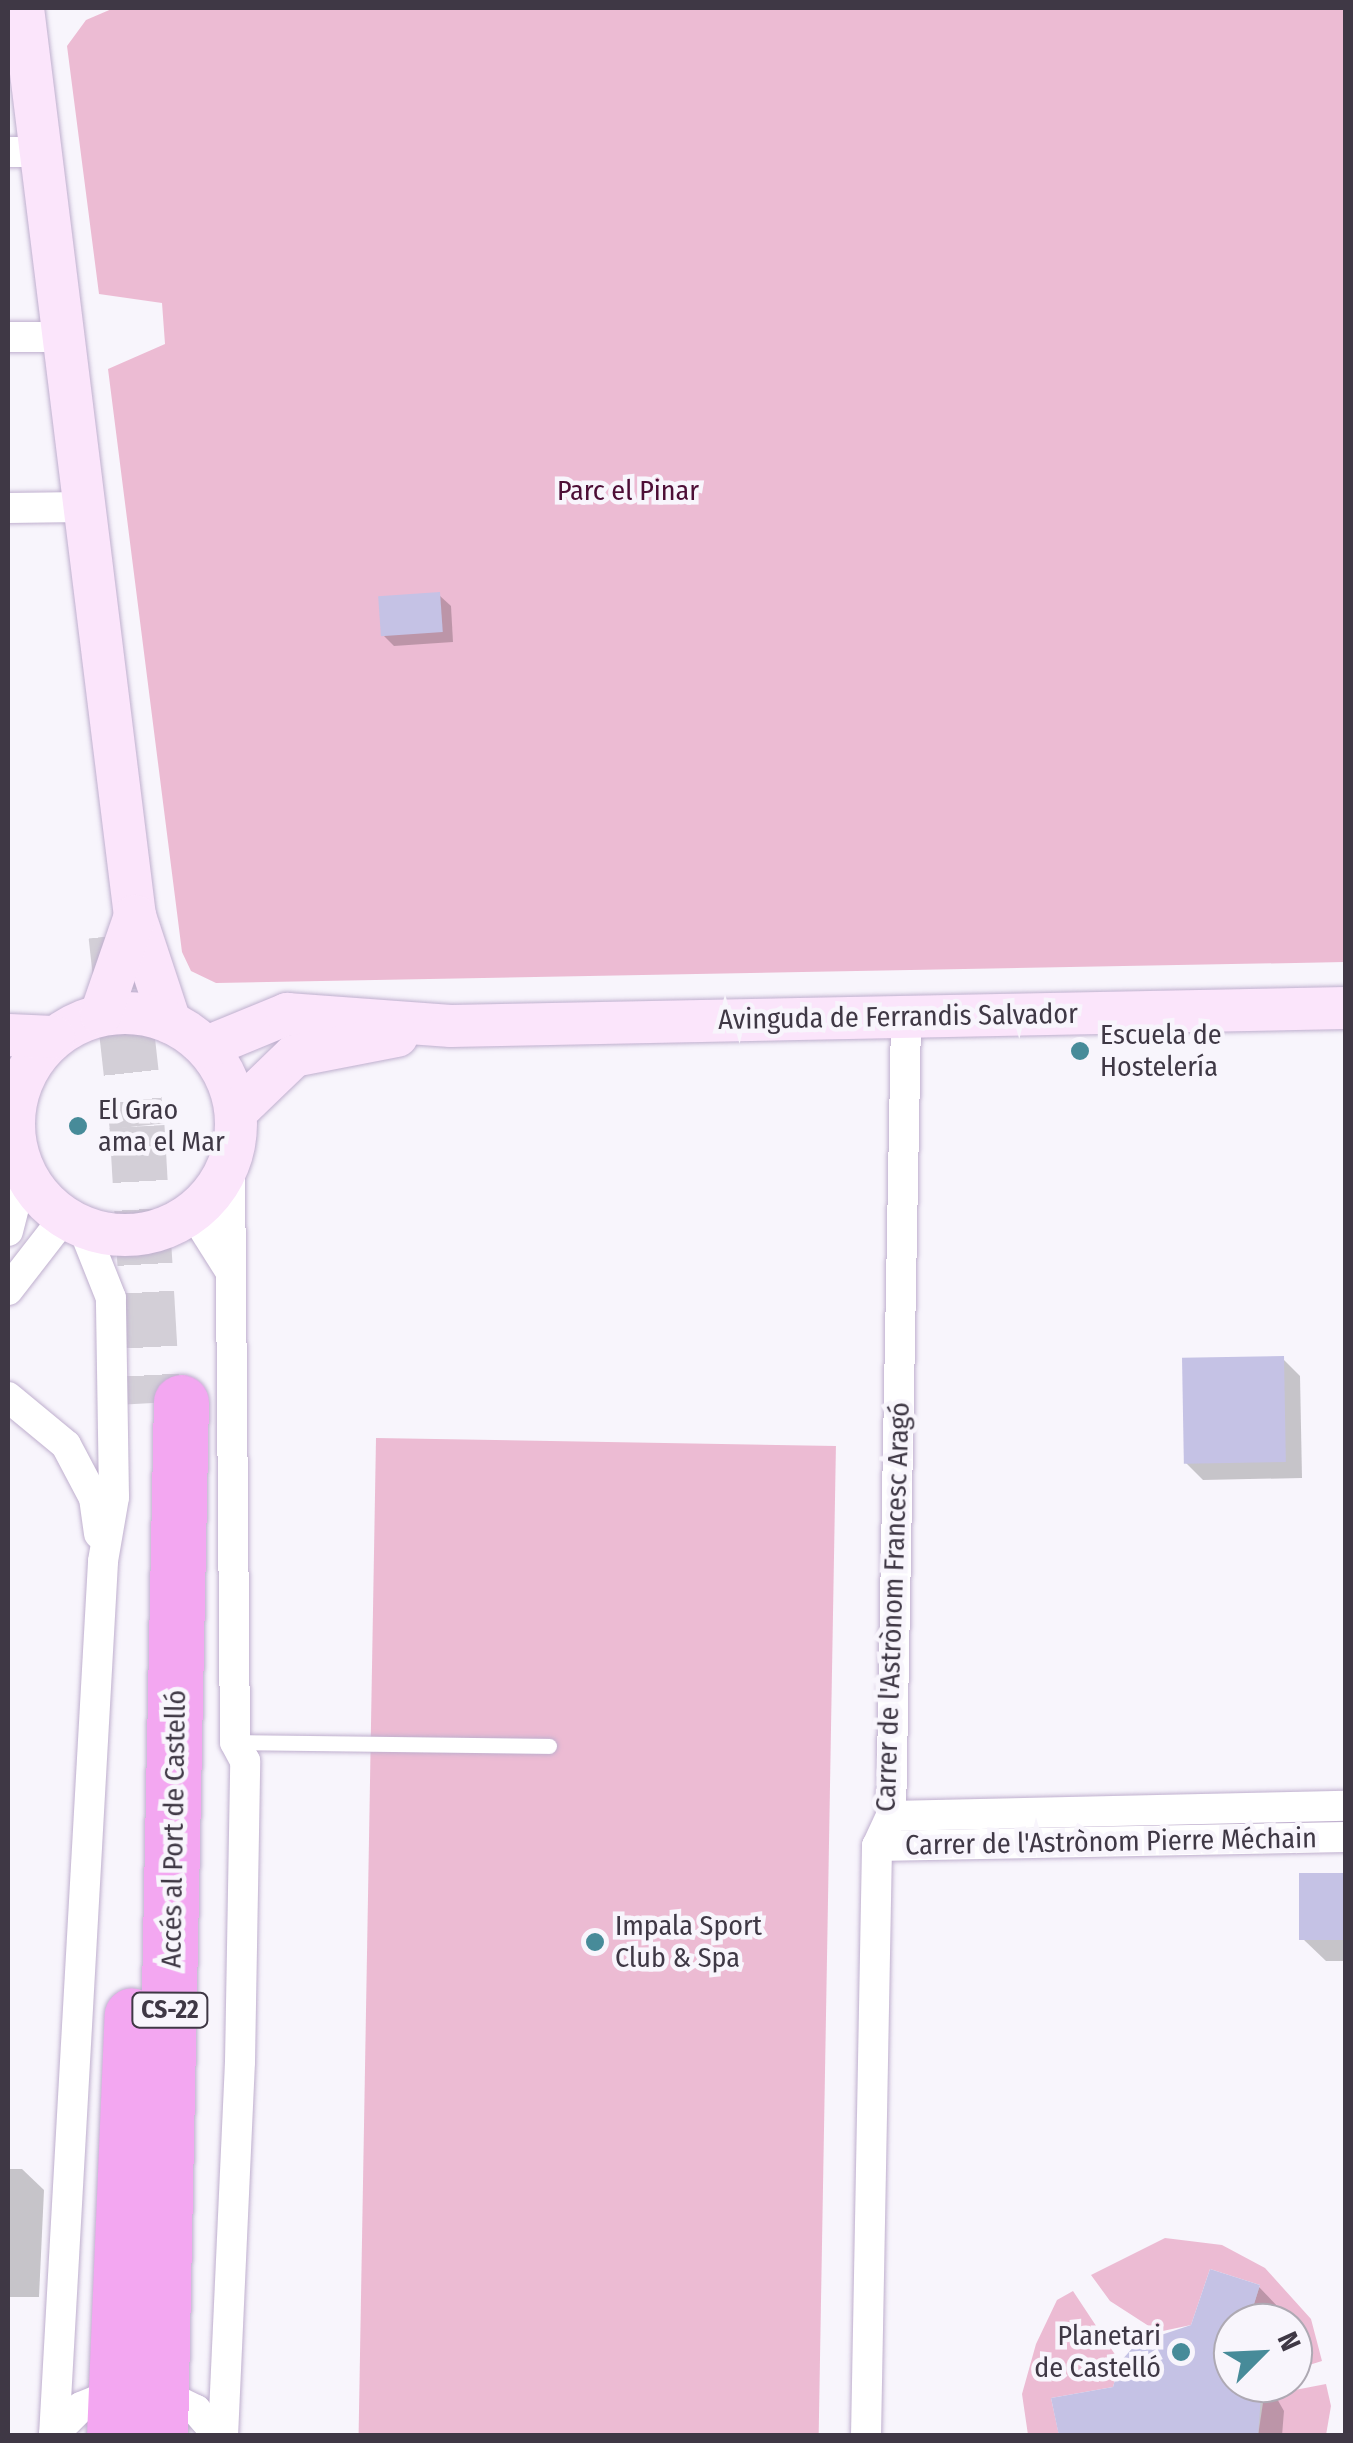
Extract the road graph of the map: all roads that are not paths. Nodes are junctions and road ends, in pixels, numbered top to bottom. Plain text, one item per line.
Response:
1 (22, 8) edge
2 (23, 152) edge
3 (8, 336) edge
4 (61, 336) junction
5 (83, 507) junction
6 (8, 508) edge
7 (134, 916) junction
8 (1346, 1008) edge
9 (102, 1014) junction
10 (906, 1016) junction
11 (170, 1022) junction
12 (451, 1026) junction
13 (8, 1035) edge
14 (54, 1037) junction
15 (206, 1047) junction
16 (237, 1111) junction
17 (10, 1112) edge
18 (230, 1165) junction
19 (23, 1172) junction
20 (194, 1214) junction
21 (74, 1224) junction
22 (8, 1231) edge
23 (230, 1271) junction
24 (8, 1290) edge
25 (8, 1396) edge
26 (167, 1402) tunnel mouth
27 (103, 1560) junction
28 (235, 1742) junction
29 (548, 1746) dead end
30 (1346, 1806) edge
31 (891, 1816) junction
32 (1346, 1838) edge
33 (878, 1846) junction
34 (138, 2414) edge
35 (54, 2435) edge
36 (221, 2436) edge
37 (866, 2436) edge

1 - 2 street
2 - 4 street
3 - 4 street
4 - 5 street
5 - 6 street
5 - 7 street
7 - 9 street
7 - 11 street
8 - 10 street, Avinguda de Ferrandis Salvador
9 - 11 street
9 - 14 street
10 - 12 street, Avinguda de Ferrandis Salvador
10 - 31 street, Carrer de l'Astrònom Francesc Aragó
11 - 15 street
12 - 15 street, Avinguda de Ferrandis Salvador
12 - 16 street, Avinguda de Ferrandis Salvador
13 - 14 street
14 - 17 street
15 - 16 street
16 - 18 street
17 - 19 street
18 - 20 street
18 - 23 street
19 - 21 street
19 - 22 street
20 - 21 street
20 - 23 street
21 - 24 street
21 - 27 street
23 - 28 street
25 - 27 street
26 - 34 highway, Accés al Port de Castelló / CS-22
27 - 35 street
28 - 29 lane
28 - 36 street
30 - 31 street, Carrer de l'Astrònom Pierre Méchain
31 - 33 street, Carrer de l'Astrònom Francesc Aragó
32 - 33 street, Carrer de l'Astrònom Pierre Méchain
33 - 37 street, Carrer de l'Astrònom Francesc Aragó
34 - 35 street
34 - 36 street

